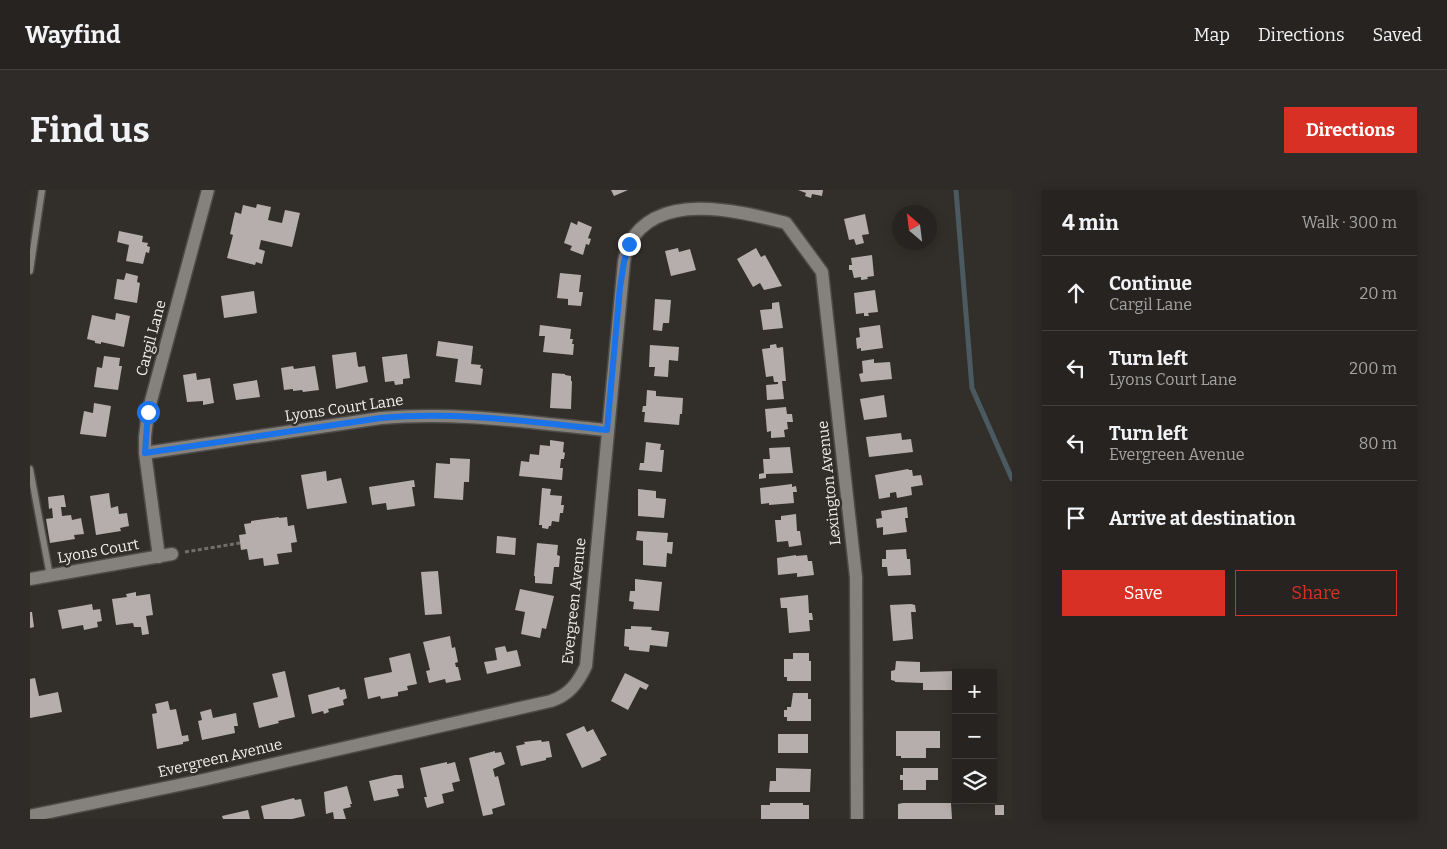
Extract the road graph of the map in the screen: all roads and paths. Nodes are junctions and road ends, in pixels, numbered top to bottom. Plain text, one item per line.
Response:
1 (42, 190) edge
2 (208, 190) edge
3 (722, 208) joint
4 (30, 271) edge
5 (607, 430) junction
6 (145, 453) junction
7 (30, 469) edge
8 (240, 543) dead end
9 (172, 554) joint
10 (159, 556) junction
11 (50, 576) junction
12 (30, 579) edge
13 (30, 816) edge
14 (856, 819) edge

1 - 4 lane
2 - 6 street, Cargil Lane
3 - 5 street, Evergreen Avenue
3 - 14 street, Lexington Avenue
5 - 6 street, Lyons Court Lane
5 - 13 street, Evergreen Avenue
6 - 10 street, Cargil Lane
7 - 11 lane
8 - 9 path
9 - 10 street, Lyons Court
10 - 11 street, Lyons Court
11 - 12 street, Lyons Court

